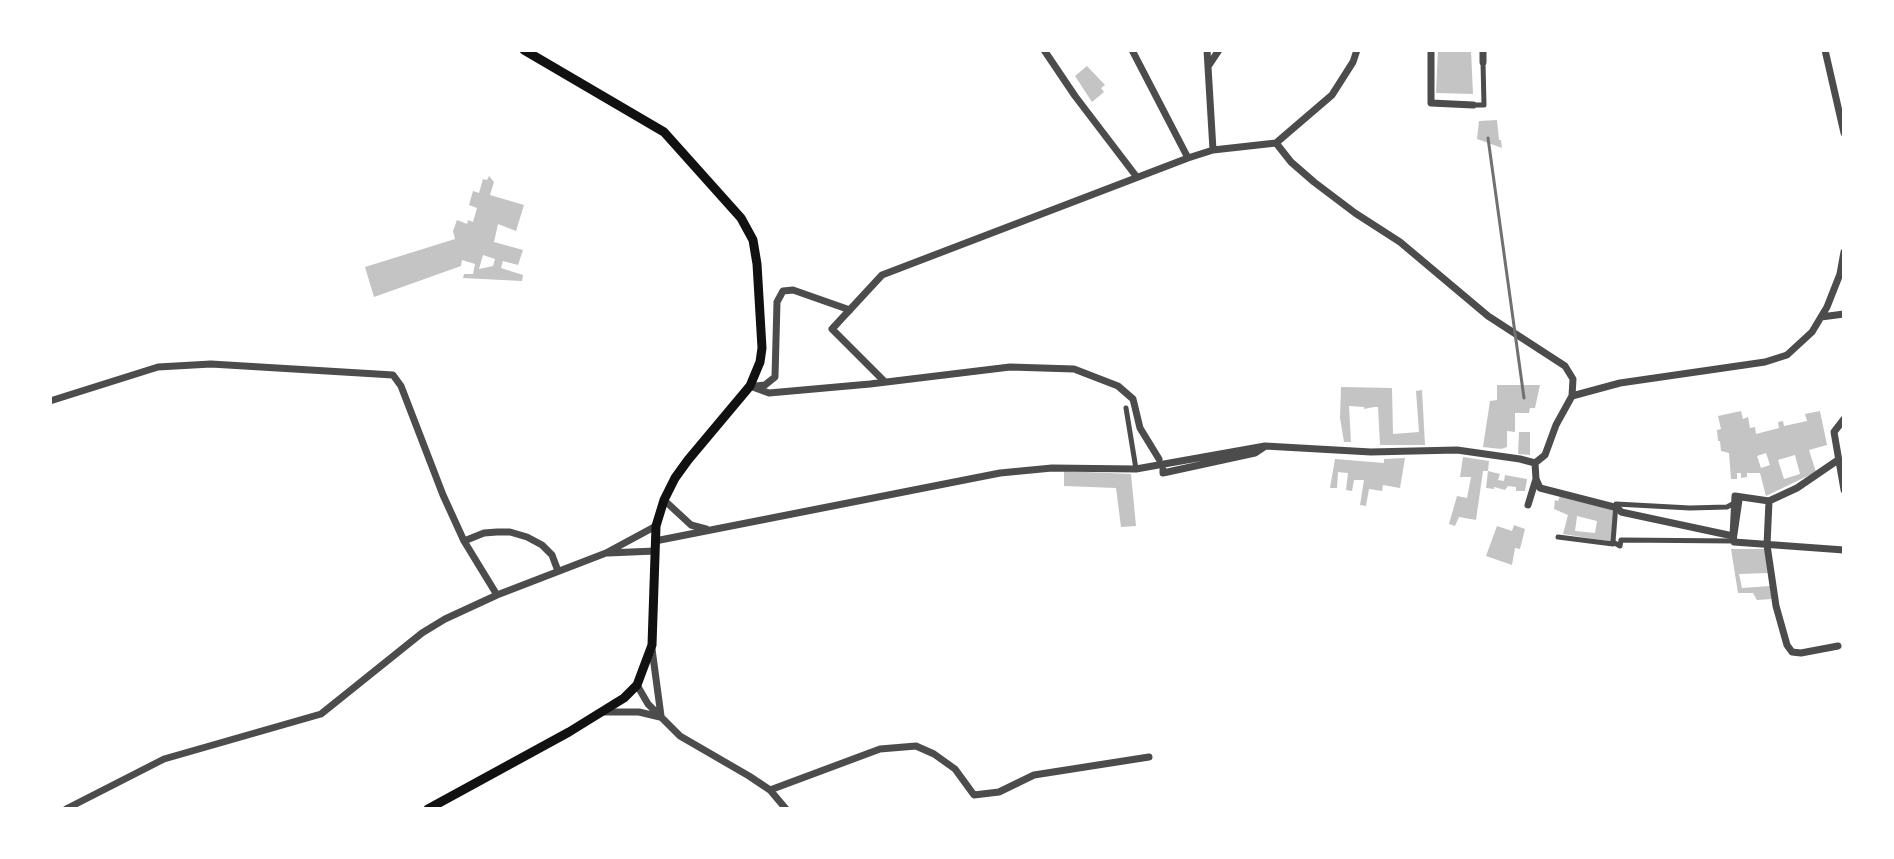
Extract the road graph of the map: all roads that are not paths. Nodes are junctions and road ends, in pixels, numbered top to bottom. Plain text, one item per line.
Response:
1 (524, 50) edge
2 (1044, 50) edge
3 (1132, 50) edge
4 (1207, 50) edge
5 (1219, 50) edge
6 (1357, 50) edge
7 (1431, 50) edge
8 (1483, 50) edge
9 (1825, 50) edge
10 (1483, 62) joint
11 (1208, 67) junction
12 (1473, 105) joint
13 (1842, 116) edge
14 (1844, 133) edge
15 (1276, 143) junction
16 (1213, 150) junction
17 (1188, 158) junction
18 (1136, 176) junction
19 (1844, 252) edge
20 (850, 310) junction
21 (1844, 314) edge
22 (1821, 317) junction
23 (885, 382) junction
24 (750, 386) junction
25 (1572, 396) junction
26 (50, 401) edge
27 (1126, 408) dead end
28 (1844, 419) edge
29 (1265, 446) junction
30 (1159, 459) dead end
31 (1838, 460) junction
32 (1535, 463) junction
33 (1136, 469) junction
34 (1163, 470) dead end
35 (1536, 479) junction
36 (1844, 490) edge
37 (1734, 499) junction
38 (664, 500) junction
39 (1769, 501) junction
40 (1528, 505) dead end
41 (1619, 509) junction
42 (656, 526) junction
43 (716, 529) junction
44 (1558, 537) dead end
45 (1734, 538) junction
46 (464, 541) junction
47 (1615, 544) junction
48 (1767, 545) junction
49 (655, 546) junction
50 (1844, 550) edge
51 (606, 553) junction
52 (558, 571) junction
53 (497, 595) junction
54 (652, 645) junction
55 (1838, 646) dead end
56 (637, 685) junction
57 (603, 712) junction
58 (661, 718) junction
59 (1149, 757) dead end
60 (770, 790) junction
61 (66, 809) edge
62 (428, 809) edge
63 (786, 809) edge

1 - 24 main road
2 - 18 street
3 - 17 street
4 - 11 street
5 - 11 street
6 - 15 street
7 - 12 street
8 - 10 street
9 - 13 street
10 - 12 street
11 - 16 street
13 - 14 street
15 - 16 street
15 - 25 street
16 - 17 street
17 - 18 street
18 - 20 street
19 - 22 street
20 - 23 street
20 - 24 street
21 - 22 street
22 - 25 street
23 - 24 street
23 - 30 street
24 - 38 main road
25 - 32 street
26 - 46 street
27 - 33 street
28 - 31 street
29 - 32 street
29 - 33 street
29 - 34 street
31 - 36 street
31 - 39 street
32 - 35 street
33 - 43 street
35 - 40 street
35 - 41 street
37 - 39 street
37 - 41 street
37 - 45 street
38 - 42 main road
38 - 43 street
39 - 48 street
41 - 45 street
41 - 47 street
42 - 49 main road
42 - 51 street
43 - 49 street
44 - 47 street
45 - 47 street
45 - 48 street
46 - 52 street
46 - 53 street
48 - 50 street
48 - 55 street
49 - 51 street
49 - 54 main road
51 - 52 street
52 - 53 street
53 - 61 street
54 - 56 main road
54 - 58 street
56 - 57 main road
56 - 58 street
57 - 58 street
57 - 62 main road
58 - 60 street
59 - 60 street
60 - 63 street

